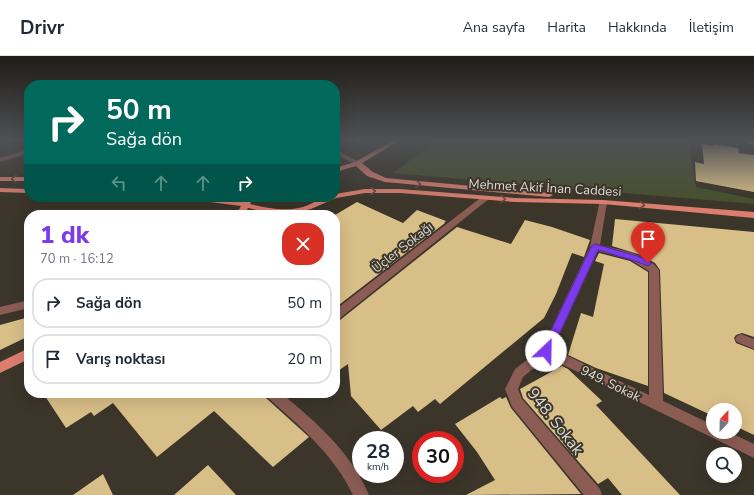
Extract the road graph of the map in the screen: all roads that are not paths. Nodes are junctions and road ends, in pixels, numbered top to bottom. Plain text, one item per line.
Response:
1 (352, 160) edge
2 (361, 160) edge
3 (357, 163) junction
4 (340, 168) edge
5 (0, 179) edge
6 (24, 180) edge
7 (0, 190) edge
8 (24, 191) edge
9 (340, 196) edge
10 (486, 198) junction
11 (224, 202) edge
12 (248, 202) edge
13 (321, 202) edge
14 (603, 202) junction
15 (246, 205) junction
16 (243, 210) edge
17 (264, 210) edge
18 (300, 210) edge
19 (754, 215) edge
20 (595, 247) junction
21 (24, 305) edge
22 (0, 311) edge
23 (340, 312) edge
24 (741, 339) dead end
25 (754, 344) edge
26 (546, 351) junction
27 (24, 356) edge
28 (0, 368) edge
29 (278, 398) edge
30 (656, 405) junction
31 (706, 429) edge
32 (728, 439) edge
33 (754, 451) edge
34 (361, 495) edge
35 (594, 495) edge

1 - 3 street
2 - 3 main road
3 - 4 main road
3 -> 14 main road
6 -> 5 main road
7 - 8 main road
9 -> 10 main road, Mehmet Akif İnan Caddesi
10 -> 14 main road, Mehmet Akif İnan Caddesi
10 - 23 street, Üçler Sokağı
11 - 15 main road, Mehmet Akif İnan Caddesi
12 - 15 main road
13 - 18 main road, Mehmet Akif İnan Caddesi
14 -> 19 main road, Mehmet Akif İnan Caddesi
14 - 20 street
15 - 16 main road
15 - 17 main road, Mehmet Akif İnan Caddesi
20 - 26 street
20 - 30 street
21 - 22 street
24 - 25 street
26 - 30 street, 949. Sokak
26 - 35 street, 948. Sokak
27 - 28 main road
29 - 34 street
30 - 31 street, 949. Sokak
32 - 33 street, 949. Sokak

